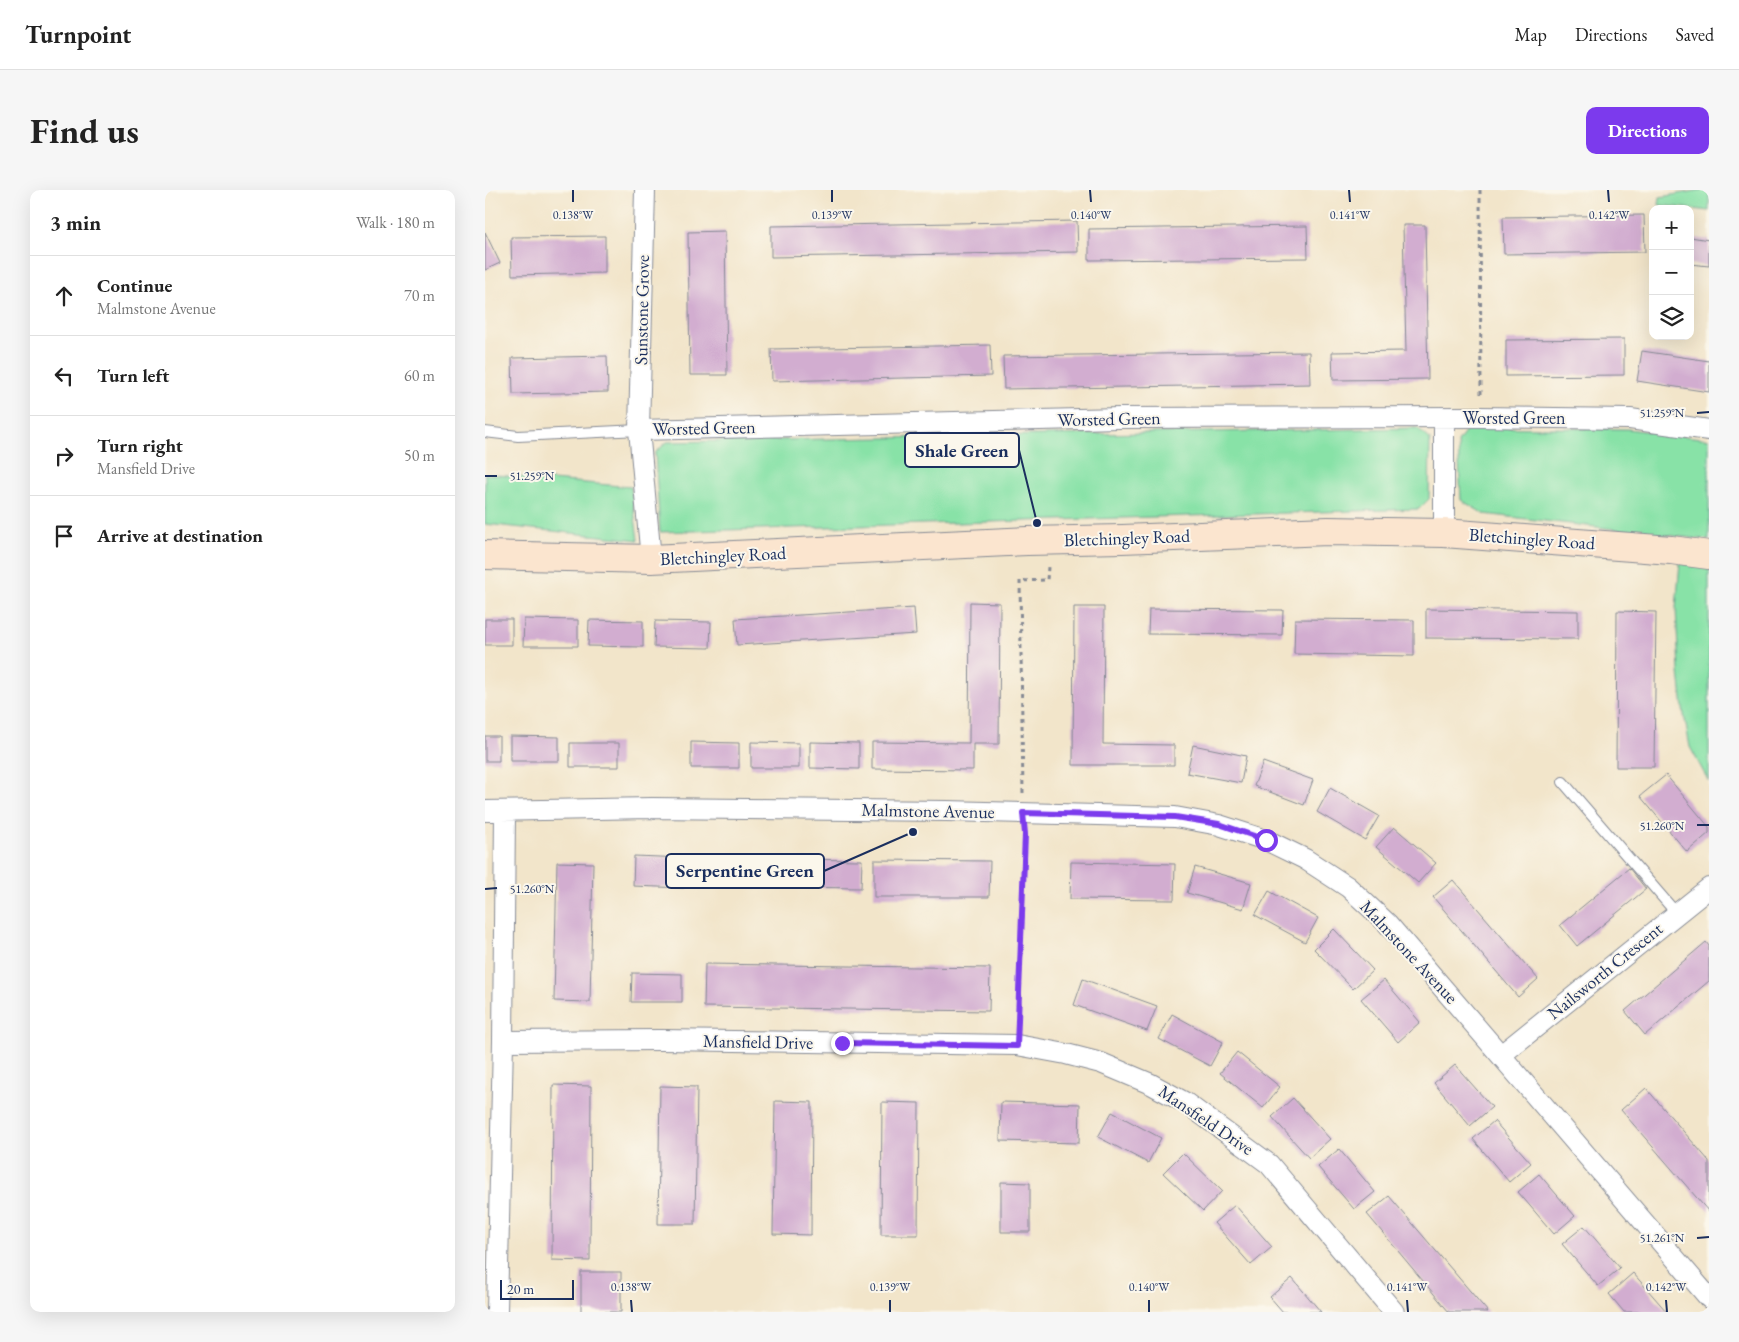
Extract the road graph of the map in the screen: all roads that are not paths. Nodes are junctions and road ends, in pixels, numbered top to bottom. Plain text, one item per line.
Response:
1 (645, 190) edge
2 (1444, 418) junction
3 (639, 430) junction
4 (1709, 430) edge
5 (485, 432) edge
6 (1444, 533) junction
7 (485, 555) edge
8 (1709, 555) edge
9 (651, 559) junction
10 (1563, 782) dead end
11 (485, 811) edge
12 (505, 812) junction
13 (1709, 888) edge
14 (1677, 914) junction
15 (503, 1041) junction
16 (1501, 1055) junction
17 (1709, 1298) edge
18 (497, 1312) edge
19 (1394, 1312) edge

1 - 3 street, Sunstone Grove
2 - 3 street, Worsted Green
2 - 4 street, Worsted Green
2 - 6 street
3 - 5 lane
3 - 9 street, Worsted Green
6 - 8 street, Bletchingley Road
6 - 9 street, Bletchingley Road
7 - 9 street, Bletchingley Road
10 - 14 lane
11 - 12 street, Malmstone Avenue
12 - 15 street
12 - 16 street, Malmstone Avenue
13 - 14 street, Nailsworth Crescent
14 - 16 street, Nailsworth Crescent
15 - 18 street
15 - 19 street, Mansfield Drive
16 - 17 street, Malmstone Avenue

